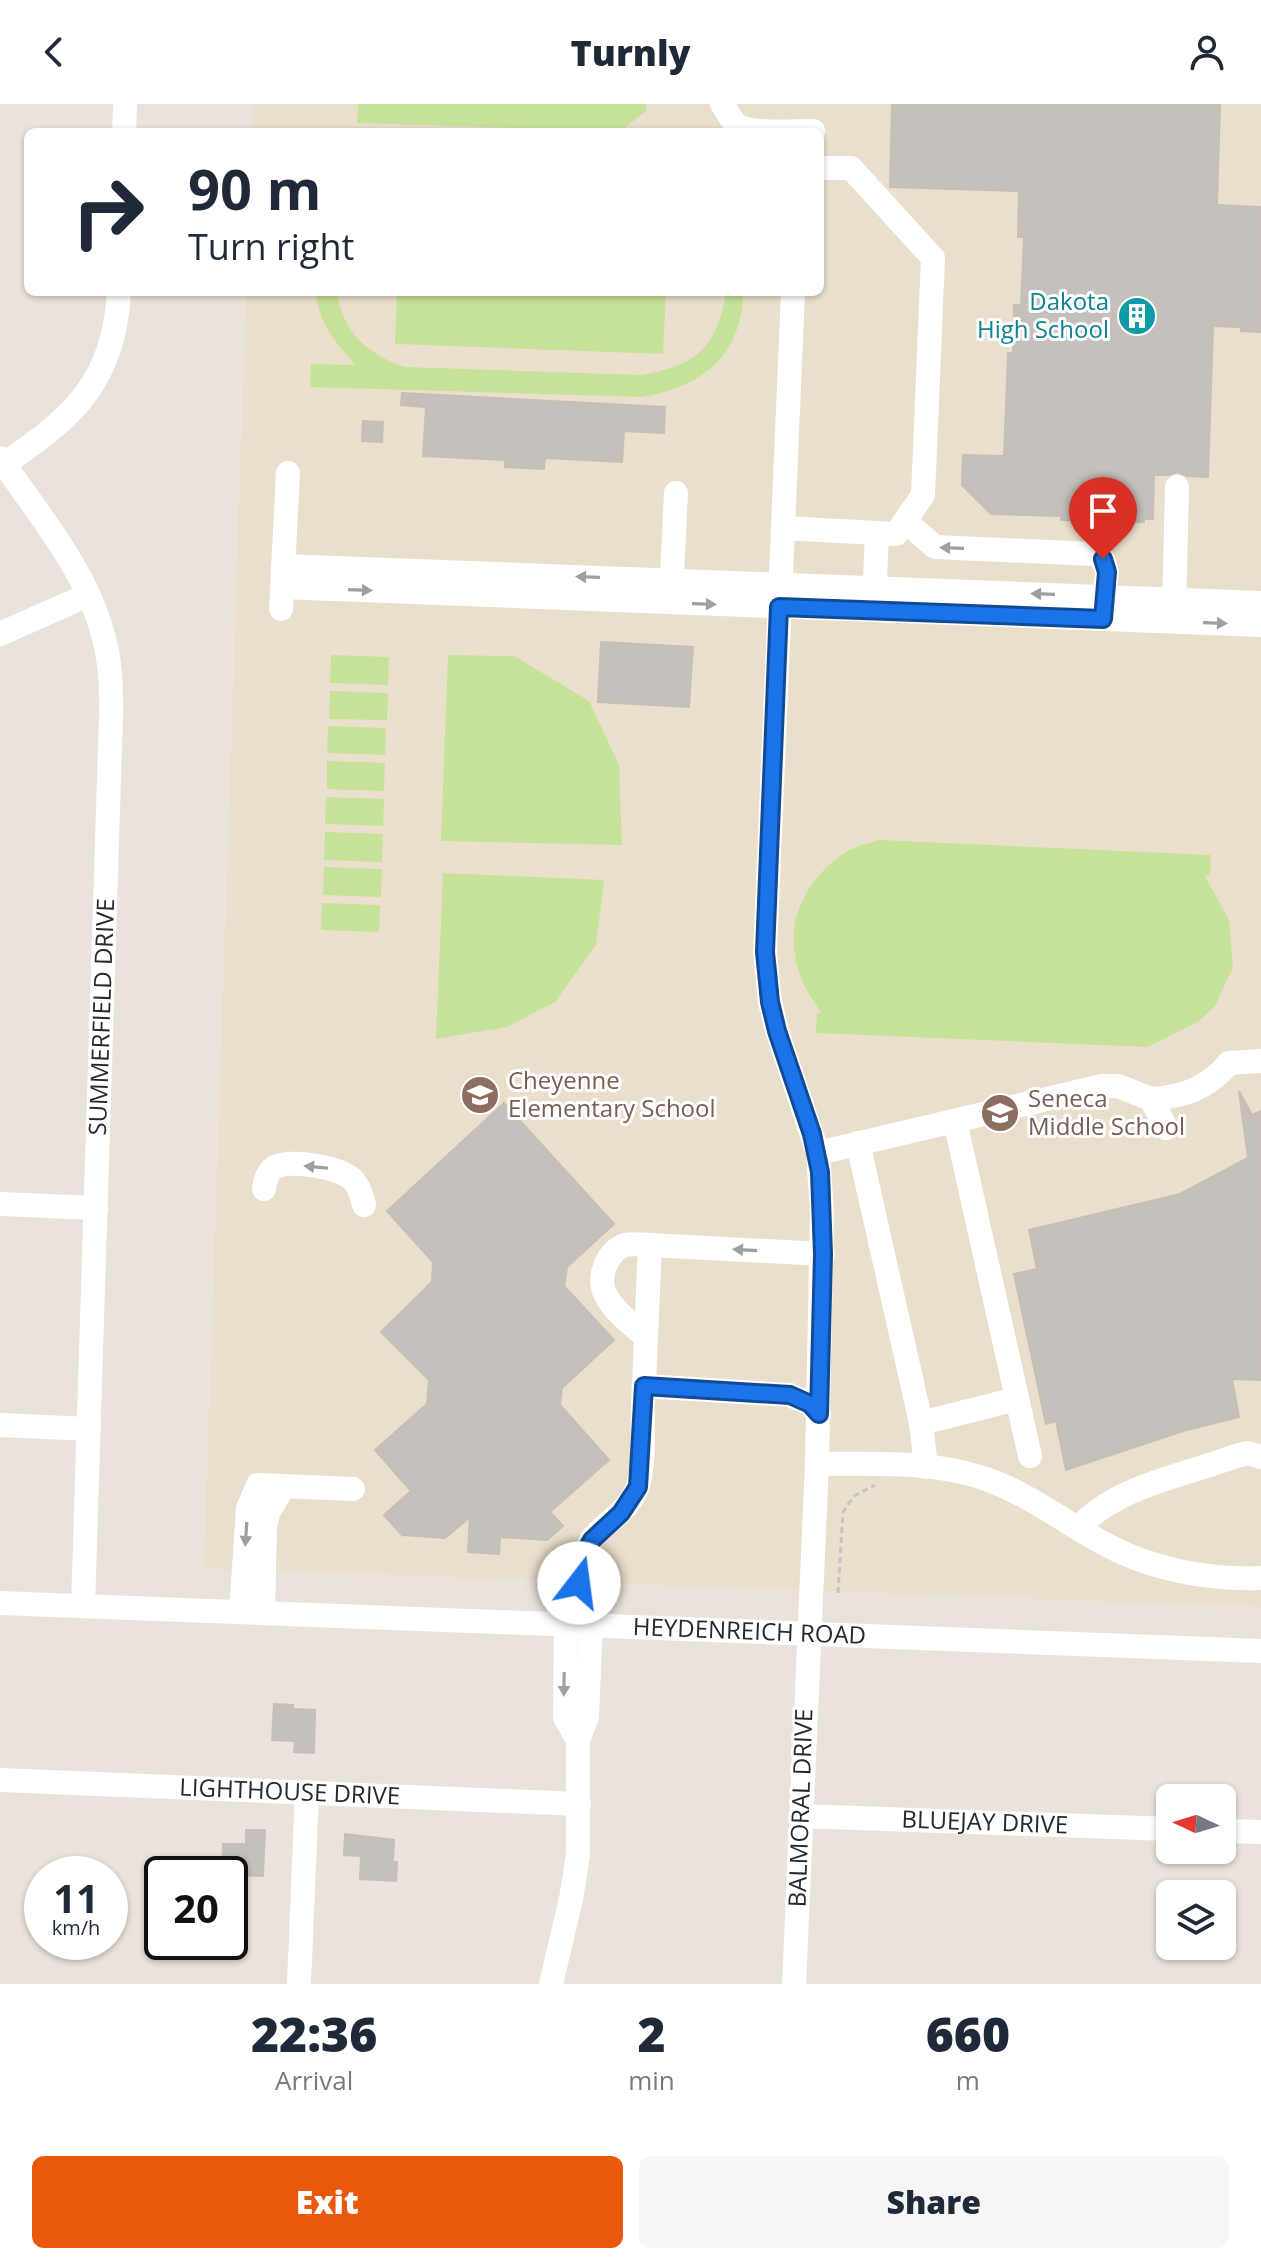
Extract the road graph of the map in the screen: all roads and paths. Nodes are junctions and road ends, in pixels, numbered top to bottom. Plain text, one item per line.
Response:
1 (125, 104) edge
2 (722, 104) edge
3 (124, 128) edge
4 (745, 128) edge
5 (824, 168) edge
6 (119, 296) edge
7 (793, 296) edge
8 (2, 461) edge
9 (288, 473) dead end
10 (1177, 487) dead end
11 (676, 493) dead end
12 (905, 521) junction
13 (783, 528) junction
14 (877, 533) junction
15 (671, 592) junction
16 (88, 595) junction
17 (779, 596) junction
18 (874, 599) junction
19 (1261, 603) edge
20 (1104, 608) junction
21 (1174, 611) junction
22 (1261, 625) edge
23 (0, 634) edge
24 (1261, 1061) edge
25 (1151, 1099) junction
26 (955, 1121) junction
27 (1166, 1128) dead end
28 (858, 1143) junction
29 (818, 1153) junction
30 (264, 1189) dead end
31 (0, 1204) edge
32 (364, 1205) dead end
33 (96, 1208) junction
34 (650, 1245) junction
35 (823, 1254) junction
36 (646, 1337) junction
37 (644, 1386) junction
38 (1017, 1399) junction
39 (819, 1414) junction
40 (921, 1423) junction
41 (0, 1425) edge
42 (89, 1429) junction
43 (1030, 1456) dead end
44 (1261, 1457) edge
45 (817, 1464) junction
46 (926, 1467) junction
47 (876, 1485) dead end
48 (353, 1489) dead end
49 (1078, 1528) junction
50 (1261, 1578) edge
51 (838, 1593) dead end
52 (0, 1603) edge
53 (83, 1606) junction
54 (252, 1612) junction
55 (578, 1625) junction
56 (810, 1633) junction
57 (1261, 1651) edge
58 (0, 1780) edge
59 (307, 1792) junction
60 (579, 1804) junction
61 (801, 1816) junction
62 (1156, 1829) edge
63 (1236, 1831) edge
64 (1261, 1832) edge
65 (299, 1984) edge
66 (551, 1984) edge
67 (794, 1984) edge

1 - 3 street
2 - 4 street
5 - 12 street
6 - 8 street
7 - 13 street, BALMORAL DRIVE
8 - 16 street, SUMMERFIELD DRIVE
9 - 15 street
10 - 21 street
11 - 15 street
12 - 14 street
20 -> 12 street
13 - 14 street
13 - 17 street, BALMORAL DRIVE
14 - 18 street
15 - 17 street
16 - 23 street
16 - 33 street, SUMMERFIELD DRIVE
17 - 18 street
17 - 29 street, BALMORAL DRIVE
18 - 20 street
19 - 21 street
20 - 21 street
21 -> 22 street
24 - 25 street
25 - 26 street
25 - 27 street
26 - 28 street
26 - 38 street
28 - 29 street
28 - 40 street
29 - 35 street, BALMORAL DRIVE
32 -> 30 street
31 - 33 street
33 - 42 street, SUMMERFIELD DRIVE
35 -> 34 street
34 - 36 street
34 - 36 street
35 - 39 street, BALMORAL DRIVE
36 - 37 street
37 - 39 street
37 - 55 street
38 - 40 street
38 - 43 street
39 - 45 street, BALMORAL DRIVE
40 - 46 street
41 - 42 street
42 - 53 street, SUMMERFIELD DRIVE
44 - 49 street
45 - 46 street
45 - 56 street, BALMORAL DRIVE
46 - 49 street
47 - 51 path
48 - 54 street
49 - 50 street
52 - 53 street, HEYDENREICH ROAD
53 - 54 street, HEYDENREICH ROAD
54 - 55 street, HEYDENREICH ROAD
55 - 56 street, HEYDENREICH ROAD
55 - 60 street
56 - 57 street, HEYDENREICH ROAD
56 - 61 street, BALMORAL DRIVE
58 - 59 street, LIGHTHOUSE DRIVE
59 - 60 street, LIGHTHOUSE DRIVE
59 - 65 street
60 - 66 street
61 - 62 street, BLUEJAY DRIVE
61 - 67 street, BALMORAL DRIVE
63 - 64 street

